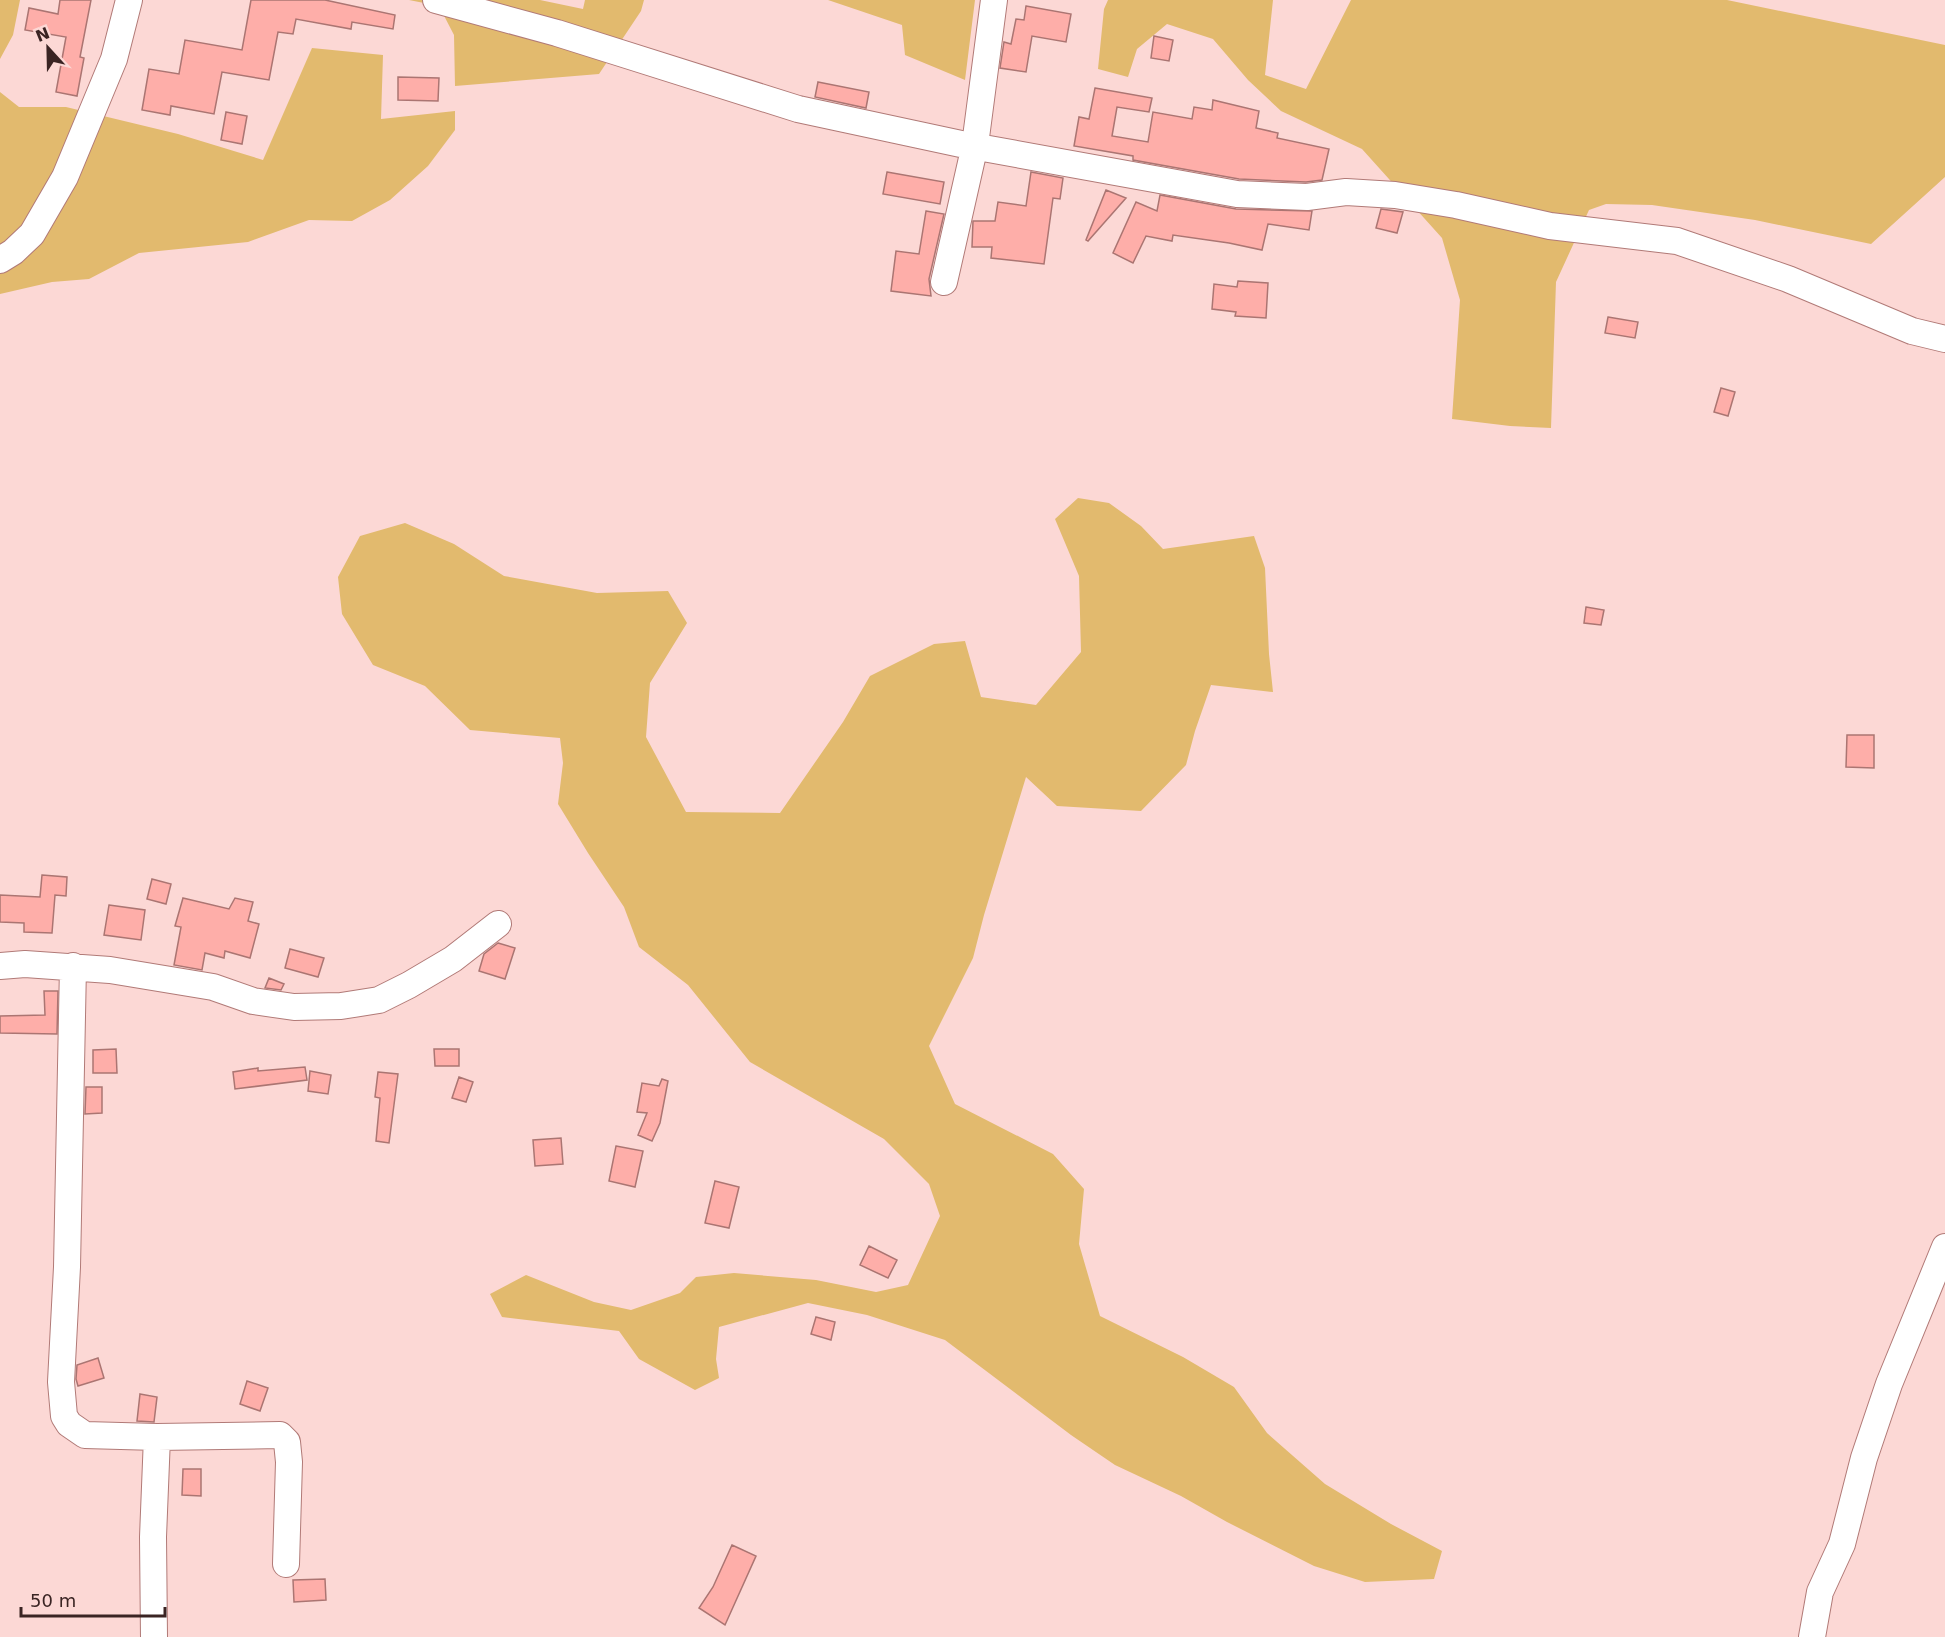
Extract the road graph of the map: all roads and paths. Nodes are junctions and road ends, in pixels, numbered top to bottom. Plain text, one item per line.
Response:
1 (129, 0) edge
2 (436, 0) edge
3 (994, 0) edge
4 (975, 145) junction
5 (0, 260) edge
6 (944, 282) dead end
7 (1945, 339) edge
8 (498, 924) dead end
9 (0, 966) edge
10 (73, 966) junction
11 (1945, 1247) edge
12 (157, 1437) junction
13 (286, 1564) dead end
14 (154, 1637) edge
15 (1812, 1637) edge

1 - 5 street
2 - 4 street
3 - 4 street
4 - 6 street
4 - 7 street
8 - 10 street
9 - 10 street
10 - 12 street
11 - 15 street
12 - 13 street
12 - 14 street

